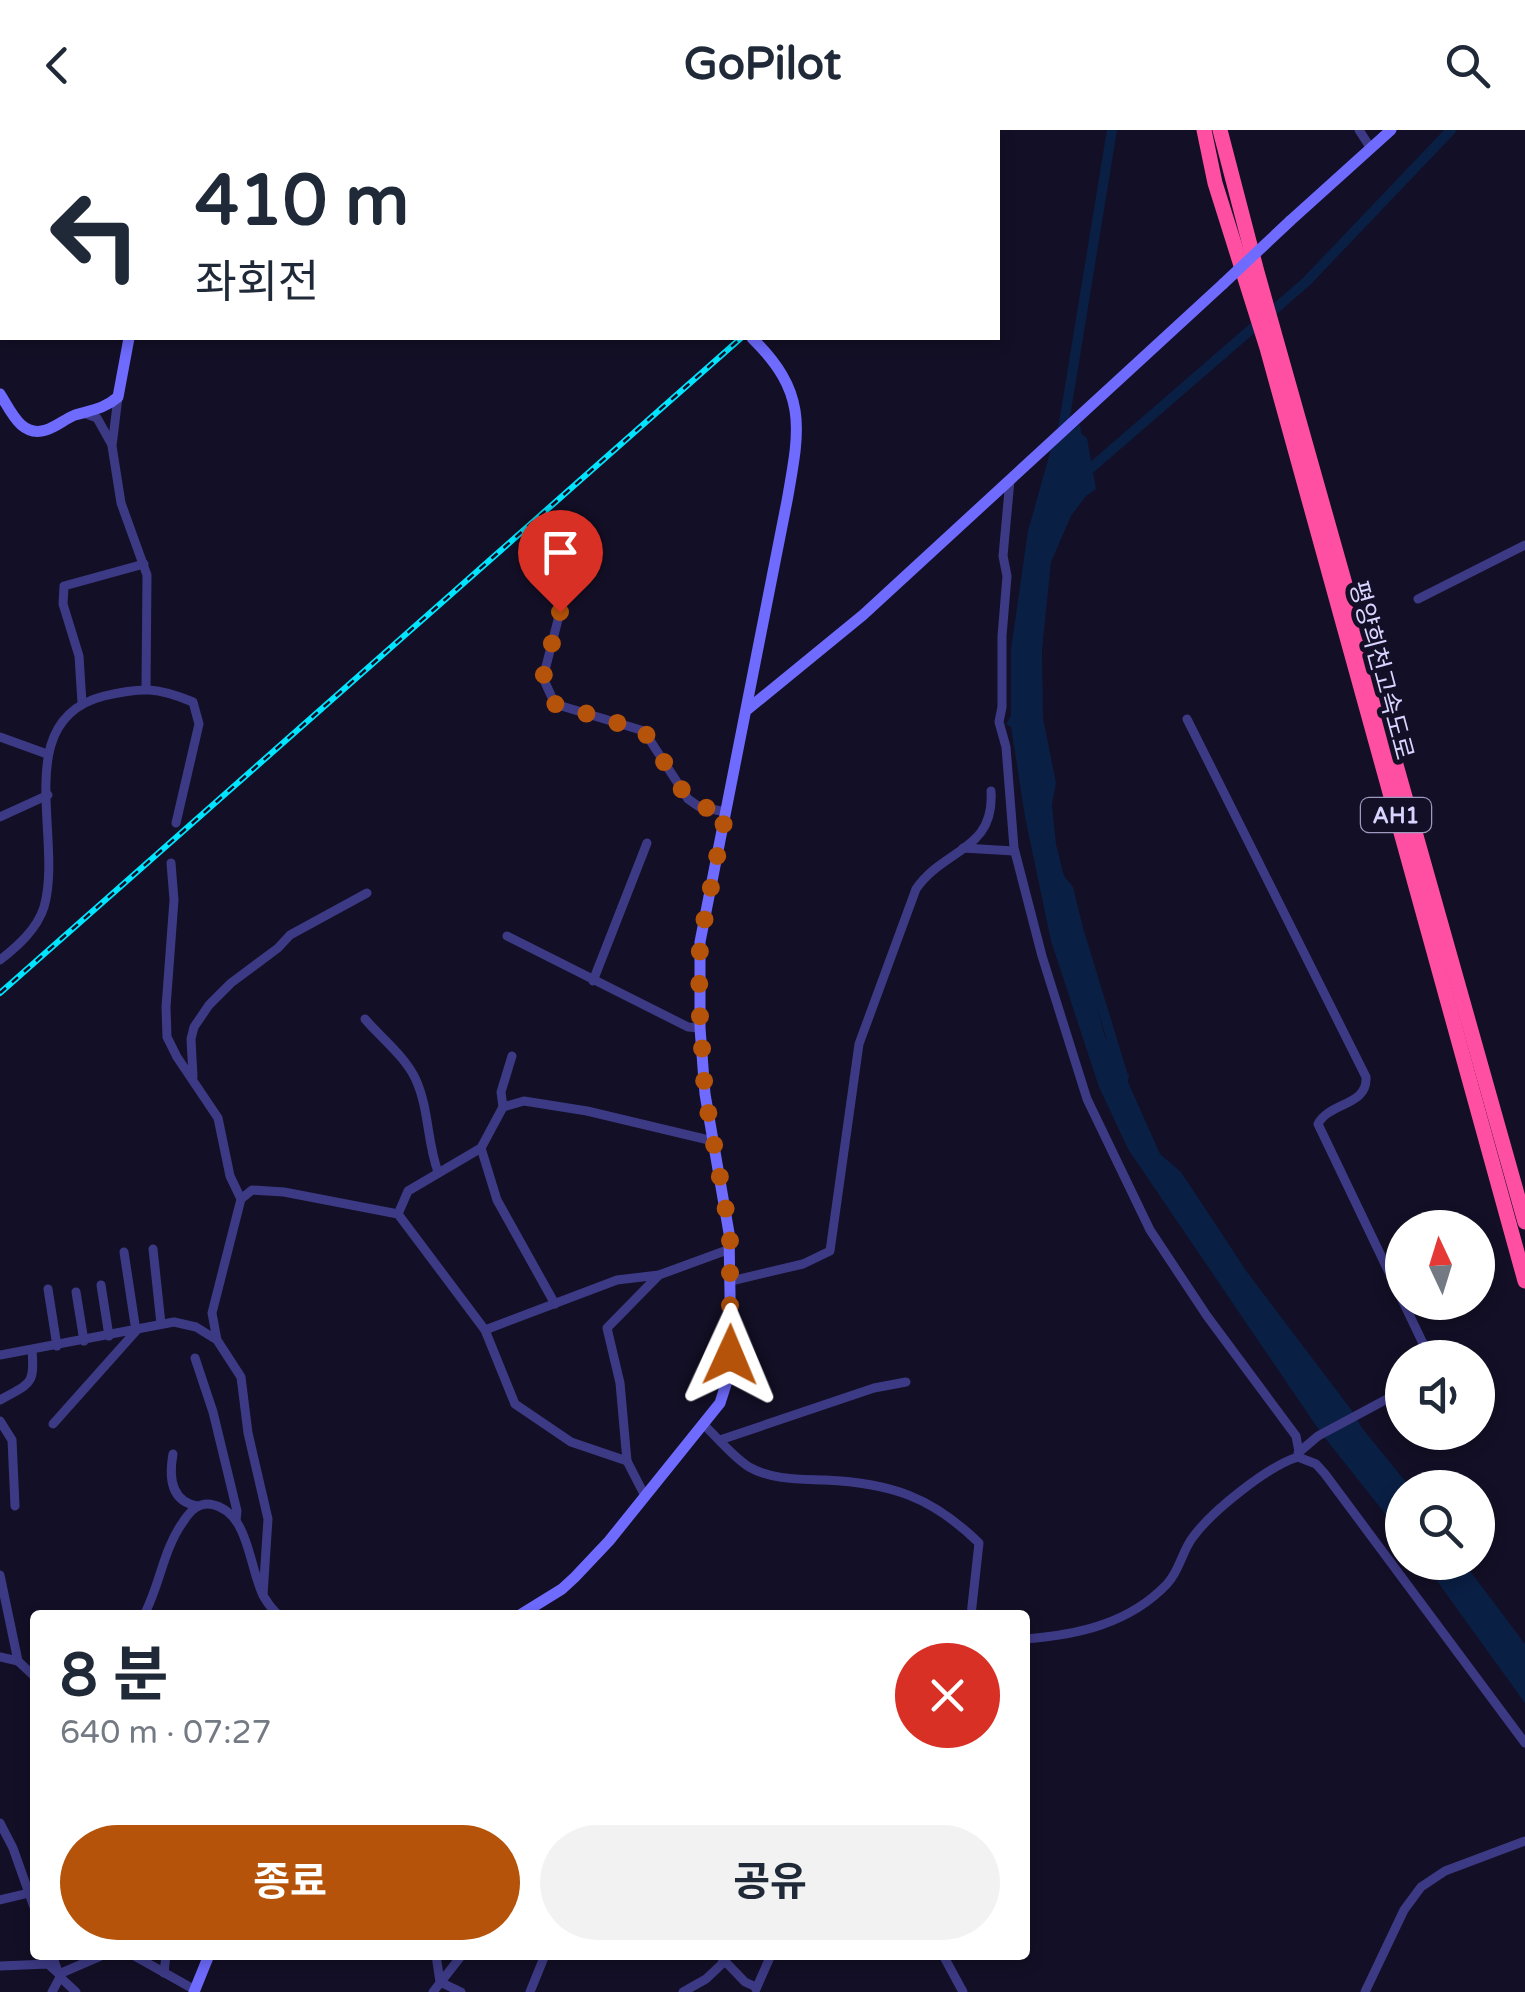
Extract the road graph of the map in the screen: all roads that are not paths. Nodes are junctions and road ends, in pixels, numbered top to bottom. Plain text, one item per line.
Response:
1 (1204, 130) edge
2 (1220, 130) edge
3 (1358, 130) edge
4 (1391, 130) edge
5 (1370, 148) junction
6 (129, 340) edge
7 (754, 340) edge
8 (1272, 344) junction
9 (0, 394) edge
10 (118, 396) junction
11 (86, 414) junction
12 (112, 446) junction
13 (1010, 478) junction
14 (1525, 544) edge
15 (144, 564) junction
16 (1418, 599) dead end
17 (560, 612) dead end
18 (146, 687) junction
19 (82, 703) junction
20 (748, 710) junction
21 (1187, 719) dead end
22 (0, 737) edge
23 (47, 754) junction
24 (991, 790) dead end
25 (48, 794) junction
26 (726, 812) junction
27 (0, 816) edge
28 (176, 823) dead end
29 (647, 843) dead end
30 (962, 848) junction
31 (1014, 851) junction
32 (171, 863) dead end
33 (368, 893) dead end
34 (507, 936) dead end
35 (0, 960) edge
36 (593, 981) junction
37 (365, 1019) dead end
38 (700, 1028) junction
39 (512, 1056) dead end
40 (193, 1080) junction
41 (503, 1107) junction
42 (713, 1141) junction
43 (481, 1148) junction
44 (438, 1172) junction
45 (241, 1198) junction
46 (398, 1214) junction
47 (1525, 1222) edge
48 (153, 1249) dead end
49 (730, 1249) junction
50 (124, 1252) dead end
51 (659, 1275) junction
52 (1525, 1281) edge
53 (732, 1282) junction
54 (100, 1285) dead end
55 (48, 1289) dead end
56 (76, 1292) dead end
57 (555, 1304) junction
58 (161, 1324) junction
59 (485, 1330) junction
60 (136, 1331) junction
61 (109, 1336) junction
62 (217, 1340) junction
63 (1421, 1340) edge
64 (84, 1341) junction
65 (57, 1346) junction
66 (32, 1350) junction
67 (0, 1355) edge
68 (195, 1358) dead end
69 (906, 1382) dead end
70 (0, 1400) edge
71 (1385, 1400) edge
72 (0, 1421) edge
73 (53, 1424) dead end
74 (703, 1424) junction
75 (720, 1440) junction
76 (173, 1454) dead end
77 (1296, 1455) junction
78 (627, 1461) junction
79 (645, 1496) junction
80 (15, 1506) dead end
81 (197, 1506) junction
82 (236, 1521) junction
83 (0, 1575) edge
84 (263, 1595) junction
85 (147, 1610) edge
86 (274, 1610) edge
87 (528, 1610) edge
88 (971, 1610) edge
89 (1030, 1637) edge
90 (0, 1657) edge
91 (18, 1662) junction
92 (30, 1673) edge
93 (1525, 1743) edge
94 (0, 1823) edge
95 (1525, 1841) edge
96 (29, 1893) junction
97 (30, 1896) edge
98 (0, 1900) edge
99 (54, 1960) edge
100 (94, 1960) edge
101 (142, 1960) edge
102 (165, 1960) edge
103 (207, 1960) edge
104 (437, 1960) edge
105 (458, 1960) edge
106 (543, 1960) edge
107 (721, 1960) edge
108 (724, 1960) edge
109 (768, 1960) edge
110 (946, 1960) edge
111 (0, 1966) edge
112 (164, 1973) junction
113 (60, 1976) junction
114 (440, 1982) junction
115 (756, 1990) edge
116 (195, 1991) edge
117 (52, 1992) edge
118 (76, 1992) edge
119 (433, 1992) edge
120 (461, 1992) edge
121 (530, 1992) edge
122 (683, 1992) edge
123 (963, 1992) edge
124 (1365, 1992) edge

1 - 8 highway, 평양희천고속도로 / AH1
2 - 8 highway, 평양희천고속도로 / AH1
3 - 5 street
4 - 5 street
5 - 13 street, bridge
6 - 10 street
7 - 20 street
8 - 47 highway, 평양희천고속도로 / AH1
8 - 52 highway, 평양희천고속도로 / AH1
9 - 11 street
10 - 11 street
10 - 12 street
11 - 12 street
12 - 15 street
13 - 20 street
13 - 31 street
14 - 16 street
15 - 18 street
15 - 19 street
17 - 26 street
18 - 19 street
18 - 28 street
19 - 23 street
20 - 26 street
21 - 63 street
22 - 23 street
23 - 25 street
24 - 30 street
25 - 27 street
25 - 35 street
26 - 38 street
29 - 36 street
30 - 31 street
30 - 53 street
31 - 77 street
32 - 40 street
33 - 40 street
34 - 36 street
36 - 38 street
37 - 44 street
38 - 42 street
39 - 41 street
40 - 45 street
41 - 42 street
41 - 43 street
42 - 49 street
43 - 44 street
43 - 57 street
44 - 46 street
45 - 46 street
45 - 62 street
46 - 59 street
48 - 58 street
49 - 51 street
49 - 53 street
50 - 60 street
51 - 57 street
51 - 78 street
53 - 74 street
54 - 61 street
55 - 65 street
56 - 64 street
57 - 59 street
58 - 60 street
58 - 62 street
59 - 78 street
60 - 61 street
60 - 73 street
61 - 64 street
62 - 84 street
64 - 65 street
65 - 66 street
66 - 67 street
66 - 70 street
68 - 82 street
69 - 75 street
71 - 77 street
72 - 80 street
74 - 75 street
74 - 79 street
75 - 88 street
76 - 81 street
77 - 89 street
77 - 93 street
78 - 79 street
79 - 87 street
81 - 82 street
81 - 85 street
82 - 84 street
83 - 91 street
84 - 86 street
90 - 91 street
91 - 92 street
94 - 96 street
95 - 124 street
96 - 97 street
96 - 98 street
99 - 113 street
100 - 113 street
101 - 112 street
102 - 112 street
103 - 116 street
104 - 114 street
105 - 114 street
106 - 121 street
107 - 122 street
108 - 115 street
109 - 115 street
110 - 123 street
111 - 113 street
112 - 116 street
113 - 117 street
113 - 118 street
114 - 119 street
114 - 120 street

